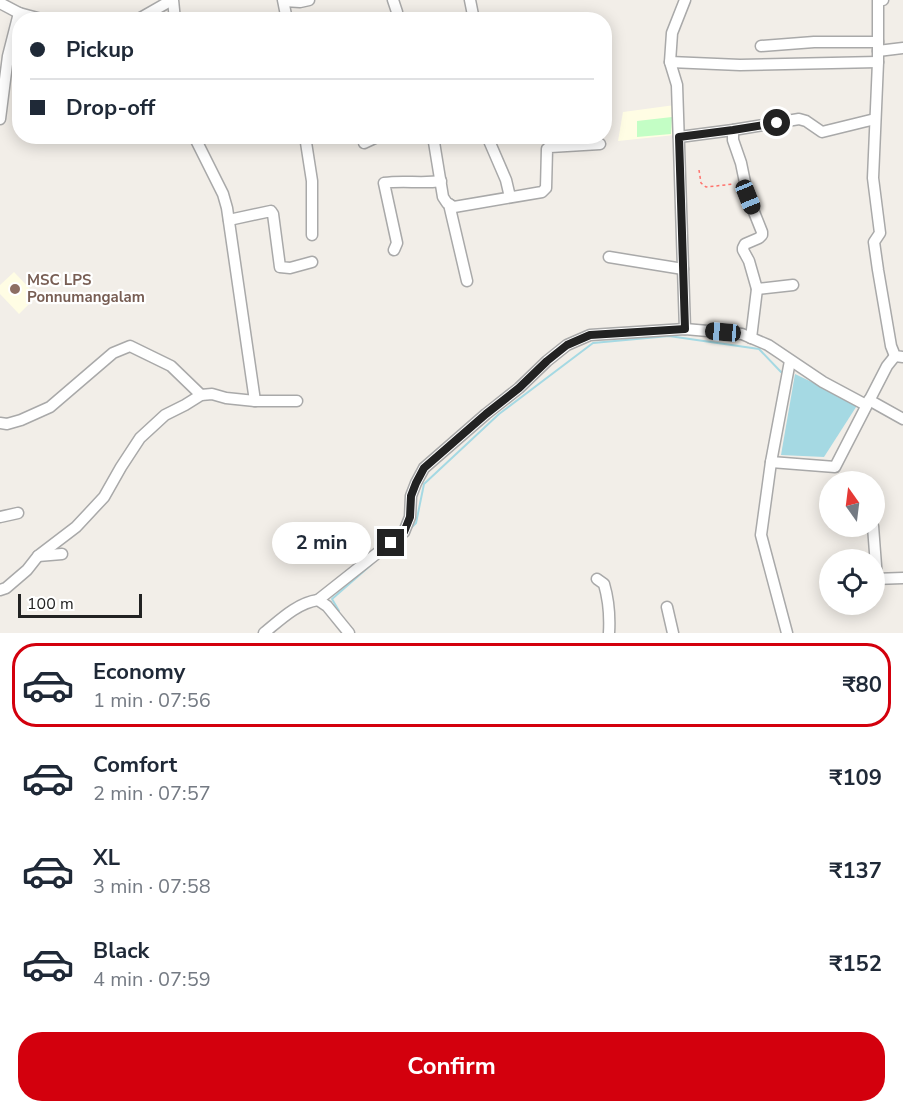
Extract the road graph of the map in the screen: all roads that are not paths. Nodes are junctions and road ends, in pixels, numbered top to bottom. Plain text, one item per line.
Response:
1 (172, 0) edge
2 (309, 0) edge
3 (393, 0) edge
4 (685, 0) edge
5 (880, 0) edge
6 (283, 1) edge
7 (0, 3) edge
8 (17, 12) edge
9 (151, 12) edge
10 (397, 12) dead end
11 (12, 33) edge
12 (761, 46) dead end
13 (903, 48) edge
14 (878, 52) junction
15 (4, 55) edge
16 (670, 62) junction
17 (2, 89) edge
18 (0, 119) edge
19 (875, 119) junction
20 (733, 130) junction
21 (679, 137) junction
22 (198, 144) edge
23 (306, 144) edge
24 (434, 144) edge
25 (490, 144) edge
26 (600, 144) dead end
27 (441, 181) junction
28 (510, 197) junction
29 (449, 204) junction
30 (229, 220) junction
31 (312, 235) dead end
32 (394, 250) dead end
33 (609, 257) dead end
34 (312, 262) dead end
35 (683, 268) junction
36 (467, 281) dead end
37 (793, 285) dead end
38 (757, 289) junction
39 (685, 329) junction
40 (751, 338) junction
41 (899, 357) edge
42 (790, 361) junction
43 (201, 395) junction
44 (255, 401) junction
45 (297, 401) dead end
46 (868, 402) junction
47 (903, 419) edge
48 (0, 423) edge
49 (771, 462) junction
50 (18, 513) dead end
51 (0, 517) edge
52 (62, 554) dead end
53 (38, 556) junction
54 (903, 578) edge
55 (597, 579) dead end
56 (885, 579) edge
57 (0, 590) edge
58 (318, 600) junction
59 (667, 607) dead end
60 (264, 633) edge
61 (349, 633) edge
62 (609, 633) edge
63 (673, 633) edge
64 (787, 633) edge

1 - 9 street
2 - 6 street
3 - 10 street
4 - 16 street
5 - 14 street
7 - 8 street
11 - 15 street
12 - 14 street
13 - 14 street
14 - 16 street
14 - 19 street
15 - 17 street
16 - 21 street
17 - 18 street
19 - 20 street
19 - 41 street
20 - 21 street
20 - 38 street
21 - 35 street
22 - 30 street
23 - 31 street
24 - 27 street
25 - 28 street
26 - 28 street
27 - 29 street
27 - 32 street
28 - 29 street
29 - 36 street
30 - 34 street
30 - 44 street
33 - 35 street
35 - 39 street
37 - 38 street
38 - 40 street
39 - 40 street
39 - 58 street
40 - 42 street
41 - 46 street
42 - 46 street
42 - 49 street
43 - 44 street
43 - 48 street
43 - 53 street
44 - 45 street
46 - 47 street
46 - 49 street
49 - 64 street
50 - 51 street
52 - 53 street
53 - 57 street
54 - 56 street
55 - 62 street
58 - 60 street
58 - 61 street
59 - 63 street

